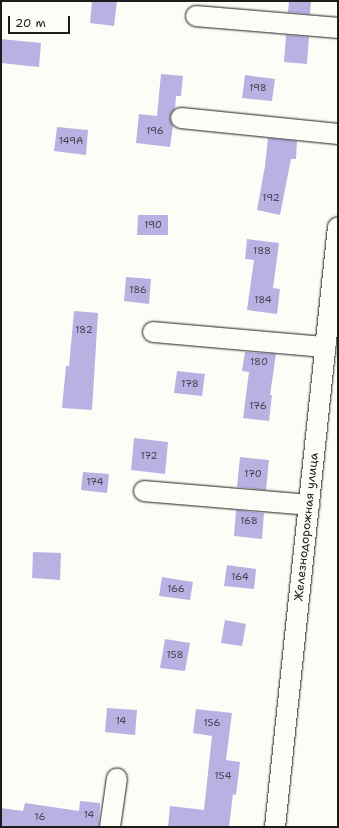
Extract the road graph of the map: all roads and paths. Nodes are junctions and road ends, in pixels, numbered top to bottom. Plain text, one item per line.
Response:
1 (196, 16) dead end
2 (338, 28) edge
3 (181, 118) dead end
4 (338, 134) edge
5 (338, 227) edge
6 (153, 332) dead end
7 (325, 347) junction
8 (144, 491) dead end
9 (309, 505) junction
10 (117, 778) dead end
11 (110, 827) edge
12 (275, 827) edge

1 - 2 street
3 - 4 street
5 - 7 street, Железнодорожная улица
6 - 7 street
7 - 9 street, Железнодорожная улица
8 - 9 street
9 - 12 street, Железнодорожная улица
10 - 11 street

